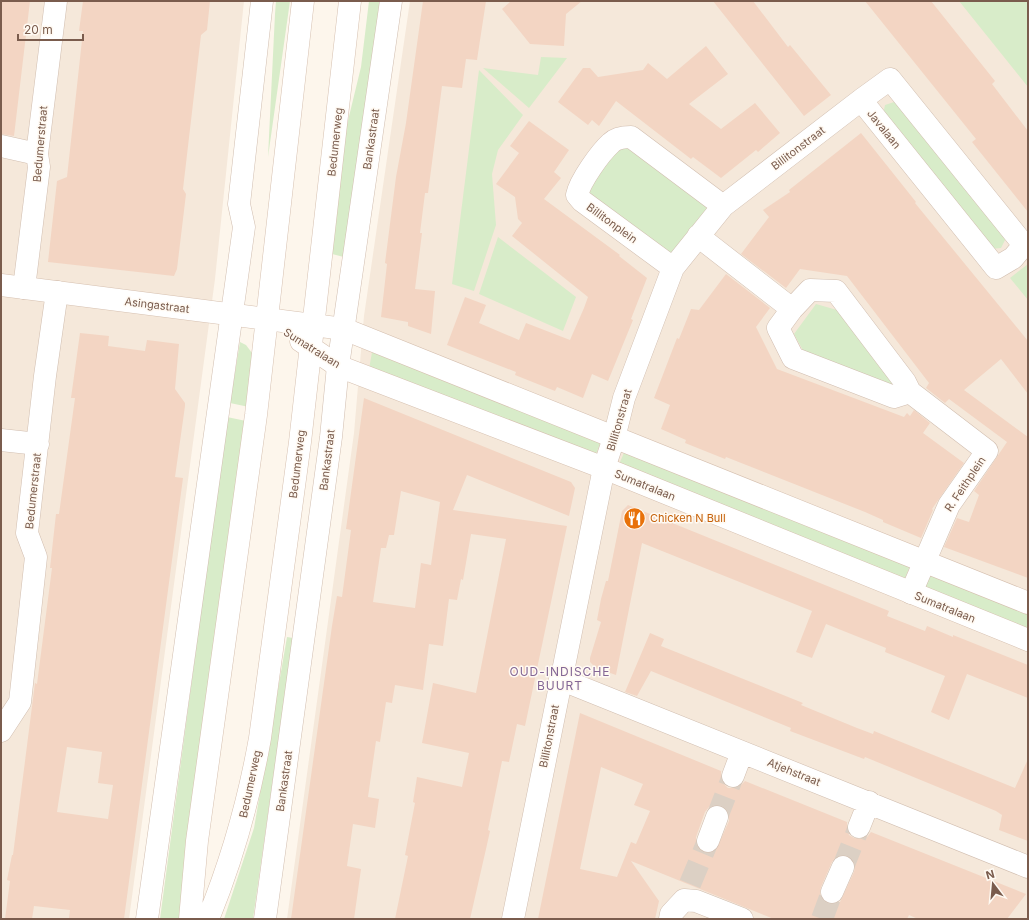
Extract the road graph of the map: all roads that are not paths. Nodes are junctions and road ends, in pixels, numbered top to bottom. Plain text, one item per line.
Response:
1 (56, 1) edge
2 (262, 1) edge
3 (303, 1) edge
4 (350, 1) edge
5 (391, 1) edge
6 (861, 100) junction
7 (1, 146) edge
8 (37, 154) junction
9 (723, 206) junction
10 (698, 236) junction
11 (673, 268) junction
12 (1, 285) edge
13 (24, 288) junction
14 (58, 292) junction
15 (792, 309) junction
16 (231, 314) junction
17 (267, 319) junction
18 (314, 325) junction
19 (344, 329) junction
20 (311, 348) junction
21 (338, 366) junction
22 (910, 392) junction
23 (614, 438) junction
24 (1, 440) edge
25 (38, 444) junction
26 (604, 468) junction
27 (923, 561) junction
28 (911, 593) junction
29 (1028, 604) edge
30 (1028, 640) edge
31 (560, 679) junction
32 (1, 731) edge
33 (742, 752) junction
34 (733, 776) tunnel mouth
35 (869, 802) junction
36 (717, 818) tunnel mouth
37 (859, 827) tunnel mouth
38 (708, 841) tunnel mouth
39 (843, 867) tunnel mouth
40 (1028, 867) edge
41 (832, 892) tunnel mouth
42 (146, 919) edge
43 (190, 919) edge
44 (208, 919) edge
45 (266, 919) edge
46 (513, 919) edge
47 (670, 919) edge
48 (742, 919) edge

1 - 8 street, Bedumerstraat
2 - 16 street
3 - 17 street
4 - 18 street, Bedumerweg
5 - 19 street, Bankastraat
6 - 6 street, Javalaan
6 - 9 street, Billitonstraat
7 - 8 street
8 - 13 street, Bedumerstraat
9 - 10 street, Billitonstraat
9 - 11 street, Billitonplein
10 - 11 street, Billitonstraat
10 - 15 street
11 - 23 street, Billitonstraat
12 - 13 street, Asingastraat
13 - 14 street, Asingastraat
14 - 16 street, Asingastraat
14 - 25 street, Bedumerstraat
15 - 22 street, R. Feithplein
15 - 22 street, R. Feithplein
16 - 17 street, Asingastraat
16 - 42 street
17 - 18 street, Asingastraat
17 - 20 street, Sumatralaan
17 - 43 street
18 - 19 street, Sumatralaan
18 - 20 street, Bedumerweg
19 - 21 street, Bankastraat
19 - 23 street, Sumatralaan
20 - 21 street, Sumatralaan
20 - 44 street, Bedumerweg
21 - 26 street, Sumatralaan
21 - 45 street, Bankastraat
22 - 27 street, R. Feithplein
23 - 26 street, Billitonstraat
23 - 27 street, Sumatralaan
24 - 25 street
25 - 32 street, Bedumerstraat
26 - 28 street, Sumatralaan
26 - 31 street, Billitonstraat
27 - 28 street
27 - 29 street, Sumatralaan
28 - 30 street, Sumatralaan
31 - 33 street, Atjehstraat
31 - 46 street, Billitonstraat
33 - 34 street
33 - 35 street, Atjehstraat
35 - 37 street
35 - 40 street, Atjehstraat
36 - 38 street
39 - 41 street
47 - 48 street

